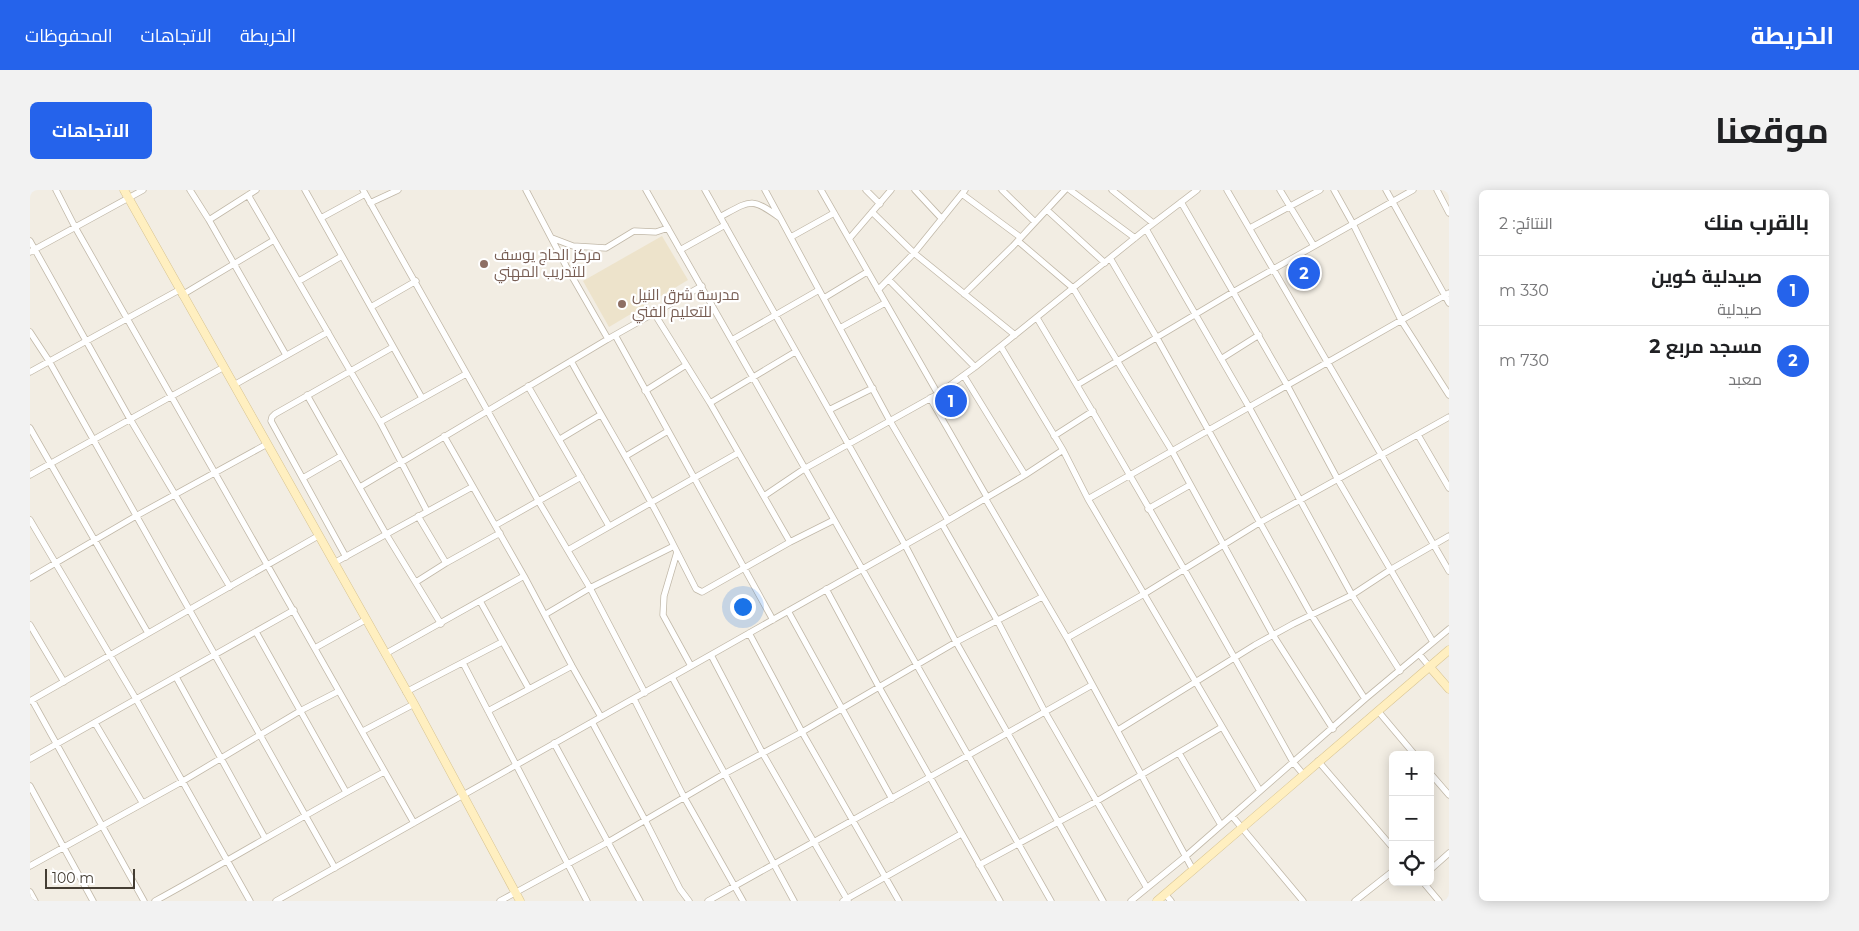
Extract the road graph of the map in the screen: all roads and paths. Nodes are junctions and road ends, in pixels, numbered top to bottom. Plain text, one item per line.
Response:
1 (56, 190) edge
2 (143, 190) edge
3 (190, 190) edge
4 (256, 190) edge
5 (305, 190) edge
6 (398, 190) edge
7 (526, 190) edge
8 (646, 190) edge
9 (705, 190) edge
10 (765, 190) edge
11 (821, 190) edge
12 (866, 190) edge
13 (891, 190) edge
14 (915, 190) edge
15 (1002, 190) edge
16 (1065, 190) edge
17 (1070, 190) edge
18 (1112, 190) edge
19 (1227, 190) edge
20 (1280, 190) edge
21 (1320, 190) edge
22 (1334, 190) edge
23 (1386, 190) edge
24 (1413, 190) edge
25 (1437, 190) edge
26 (1193, 191) edge
27 (364, 192) edge
28 (963, 192) edge
29 (126, 194) edge
30 (248, 195) junction
31 (1180, 202) junction
32 (1392, 202) junction
33 (370, 203) junction
34 (880, 204) junction
35 (1290, 207) junction
36 (1047, 210) junction
37 (872, 212) junction
38 (834, 213) junction
39 (1449, 214) edge
40 (720, 217) junction
41 (321, 218) junction
42 (942, 219) junction
43 (208, 220) junction
44 (782, 220) junction
45 (1035, 222) junction
46 (1153, 223) junction
47 (1353, 224) junction
48 (725, 225) junction
49 (75, 227) junction
50 (668, 228) junction
51 (1146, 228) junction
52 (1250, 228) junction
53 (791, 237) junction
54 (552, 238) junction
55 (1135, 238) junction
56 (849, 239) junction
57 (1019, 239) junction
58 (274, 240) junction
59 (30, 241) edge
60 (1314, 246) junction
61 (680, 250) junction
62 (32, 251) edge
63 (914, 253) junction
64 (342, 256) junction
65 (1110, 258) junction
66 (1104, 263) junction
67 (234, 265) junction
68 (1274, 269) junction
69 (867, 272) junction
70 (889, 280) junction
71 (299, 282) junction
72 (416, 282) junction
73 (702, 286) junction
74 (1073, 288) junction
75 (819, 290) junction
76 (878, 290) junction
77 (1233, 292) junction
78 (181, 293) junction
79 (964, 294) junction
80 (1447, 294) edge
81 (824, 298) junction
82 (885, 303) junction
83 (1449, 303) edge
84 (371, 307) junction
85 (654, 313) junction
86 (775, 314) junction
87 (1195, 316) junction
88 (1037, 318) junction
89 (128, 319) junction
90 (1401, 320) junction
91 (840, 328) junction
92 (30, 332) edge
93 (328, 332) junction
94 (615, 335) junction
95 (1015, 335) junction
96 (1259, 336) junction
97 (608, 338) junction
98 (1157, 338) junction
99 (732, 340) junction
100 (87, 342) junction
101 (1001, 347) junction
102 (393, 348) junction
103 (796, 352) junction
104 (286, 355) junction
105 (1221, 359) junction
106 (49, 361) junction
107 (571, 361) junction
108 (1118, 362) junction
109 (1328, 362) junction
110 (686, 365) junction
111 (224, 367) junction
112 (975, 367) junction
113 (350, 371) junction
114 (30, 372) edge
115 (466, 374) junction
116 (964, 376) junction
117 (753, 377) junction
118 (234, 385) junction
119 (1077, 385) junction
120 (1287, 385) junction
121 (528, 386) junction
122 (872, 388) junction
123 (645, 391) junction
124 (938, 394) junction
125 (307, 396) junction
126 (1449, 396) edge
127 (171, 397) junction
128 (422, 398) junction
129 (930, 398) junction
130 (710, 403) junction
131 (1249, 407) junction
132 (829, 410) junction
133 (487, 411) junction
134 (1093, 411) junction
135 (600, 415) junction
136 (1449, 417) edge
137 (130, 419) junction
138 (890, 421) junction
139 (380, 422) junction
140 (30, 428) edge
141 (1207, 430) junction
142 (668, 431) junction
143 (1418, 435) junction
144 (444, 436) junction
145 (1054, 436) junction
146 (93, 438) junction
147 (560, 439) junction
148 (267, 444) junction
149 (849, 444) junction
150 (1063, 450) junction
151 (1172, 451) junction
152 (738, 453) junction
153 (342, 456) junction
154 (626, 456) junction
155 (1382, 456) junction
156 (401, 462) junction
157 (50, 463) junction
158 (804, 469) junction
159 (214, 474) junction
160 (30, 475) edge
161 (1025, 475) junction
162 (1130, 475) junction
163 (581, 477) junction
164 (304, 478) junction
165 (694, 478) junction
166 (1338, 480) junction
167 (1190, 485) junction
168 (360, 487) junction
169 (472, 487) junction
170 (1449, 488) edge
171 (176, 496) junction
172 (764, 496) junction
173 (986, 497) junction
174 (1088, 499) junction
175 (1300, 501) junction
176 (538, 502) junction
177 (652, 502) junction
178 (1148, 509) junction
179 (427, 511) junction
180 (136, 516) junction
181 (418, 516) junction
182 (30, 520) edge
183 (834, 520) junction
184 (945, 522) junction
185 (1260, 523) junction
186 (496, 525) junction
187 (609, 526) junction
188 (500, 533) junction
189 (386, 534) junction
190 (318, 536) junction
191 (1449, 536) edge
192 (96, 540) junction
193 (790, 542) junction
194 (1222, 544) junction
195 (1434, 544) junction
196 (905, 545) junction
197 (676, 549) junction
198 (568, 550) junction
199 (346, 557) junction
200 (334, 563) junction
201 (446, 563) junction
202 (56, 564) junction
203 (268, 565) junction
204 (746, 568) junction
205 (1182, 568) junction
206 (863, 569) junction
207 (1390, 570) junction
208 (1449, 571) edge
209 (524, 576) junction
210 (30, 578) edge
211 (416, 582) junction
212 (230, 587) junction
213 (590, 588) junction
214 (826, 589) junction
215 (1144, 594) junction
216 (1352, 595) junction
217 (1042, 596) junction
218 (480, 602) junction
219 (190, 610) junction
220 (294, 610) junction
221 (788, 611) junction
222 (546, 614) junction
223 (1312, 616) junction
224 (365, 620) junction
225 (773, 620) junction
226 (997, 620) junction
227 (441, 624) junction
228 (30, 625) edge
229 (1449, 629) edge
230 (256, 632) junction
231 (148, 633) junction
232 (748, 633) junction
233 (1273, 635) junction
234 (1067, 638) junction
235 (502, 642) junction
236 (956, 642) junction
237 (1433, 642) junction
238 (315, 648) junction
239 (1449, 650) edge
240 (385, 654) junction
241 (1419, 654) junction
242 (711, 655) junction
243 (109, 656) junction
244 (215, 656) junction
245 (1235, 658) junction
246 (463, 663) junction
247 (918, 665) junction
248 (572, 666) junction
249 (691, 666) junction
250 (1430, 666) junction
251 (1400, 671) junction
252 (176, 677) junction
253 (672, 677) junction
254 (1195, 681) junction
255 (64, 682) junction
256 (1092, 685) junction
257 (879, 687) junction
258 (529, 688) junction
259 (1449, 689) edge
260 (339, 691) junction
261 (406, 692) junction
262 (645, 693) junction
263 (136, 699) junction
264 (634, 699) junction
265 (1365, 699) junction
266 (31, 700) edge
267 (414, 704) junction
268 (841, 708) junction
269 (300, 711) junction
270 (488, 711) junction
271 (1378, 711) junction
272 (1045, 712) junction
273 (601, 717) junction
274 (592, 722) junction
275 (95, 723) junction
276 (1222, 727) junction
277 (1332, 729) junction
278 (1118, 730) junction
279 (363, 732) junction
280 (802, 732) junction
281 (261, 733) junction
282 (1007, 734) junction
283 (56, 743) junction
284 (554, 744) junction
285 (1412, 751) edge
286 (1179, 753) junction
287 (763, 754) junction
288 (970, 754) junction
289 (220, 758) junction
290 (30, 759) edge
291 (1318, 761) junction
292 (1293, 762) junction
293 (516, 766) junction
294 (384, 772) junction
295 (724, 774) junction
296 (1303, 774) junction
297 (1140, 775) junction
298 (930, 778) junction
299 (1434, 778) edge
300 (183, 781) junction
301 (30, 786) edge
302 (1260, 791) junction
303 (346, 792) junction
304 (462, 794) junction
305 (1449, 795) edge
306 (684, 797) junction
307 (892, 799) junction
308 (1097, 801) junction
309 (142, 802) junction
310 (306, 816) junction
311 (1232, 816) junction
312 (645, 820) junction
313 (853, 820) junction
314 (1057, 822) junction
315 (414, 823) junction
316 (102, 824) junction
317 (1221, 825) junction
318 (1241, 827) junction
319 (961, 834) junction
320 (265, 838) junction
321 (608, 842) junction
322 (1018, 842) junction
323 (813, 843) junction
324 (1389, 843) edge
325 (62, 847) junction
326 (1449, 853) edge
327 (1186, 856) junction
328 (227, 862) junction
329 (568, 864) junction
330 (774, 864) junction
331 (979, 865) junction
332 (30, 866) edge
333 (1434, 866) edge
334 (335, 868) junction
335 (1193, 870) junction
336 (1389, 874) edge
337 (884, 876) junction
338 (734, 886) junction
339 (1426, 886) edge
340 (1147, 888) junction
341 (30, 892) edge
342 (515, 893) junction
343 (1165, 894) junction
344 (846, 900) edge
345 (36, 901) edge
346 (93, 901) edge
347 (144, 901) edge
348 (155, 901) edge
349 (250, 901) edge
350 (276, 901) edge
351 (500, 901) edge
352 (520, 901) edge
353 (587, 901) edge
354 (640, 901) edge
355 (689, 901) edge
356 (708, 901) edge
357 (743, 901) edge
358 (794, 901) edge
359 (899, 901) edge
360 (1000, 901) edge
361 (1051, 901) edge
362 (1103, 901) edge
363 (1131, 901) edge
364 (1156, 901) edge
365 (1171, 901) edge
366 (1303, 901) edge
367 (1355, 901) edge
368 (1439, 901) edge

1 - 49 street
2 - 29 street
3 - 43 street
4 - 30 street
5 - 41 street
6 - 33 street
7 - 54 street
8 - 50 street
9 - 40 street
10 - 44 street
11 - 38 street
12 - 34 street
13 - 34 street
14 - 42 street
15 - 45 street
16 - 36 street
17 - 55 street
18 - 46 street
19 - 52 street
20 - 35 street
21 - 35 street
22 - 47 street
23 - 32 street
24 - 32 street
25 - 39 street
26 - 31 street
27 - 33 street
27 - 41 street
28 - 42 street
28 - 57 street
29 - 49 street
29 - 78 street
30 - 43 street
30 - 58 street
31 - 46 street
31 - 77 street
32 - 47 street
32 - 80 street
33 - 72 street
34 - 37 street
35 - 52 street
35 - 60 street
36 - 45 street
36 - 66 street
37 - 56 street
37 - 63 street
38 - 53 street
38 - 56 street
40 - 44 street
40 - 48 street
41 - 64 street
42 - 63 street
43 - 67 street
44 - 53 street
45 - 57 street
46 - 51 street
47 - 60 street
47 - 90 street
48 - 61 street
48 - 86 street
49 - 62 street
49 - 89 street
50 - 54 street
50 - 61 street
51 - 55 street
51 - 87 street
52 - 68 street
53 - 75 street
54 - 97 street
55 - 65 street
56 - 69 street
57 - 74 street
57 - 79 street
58 - 67 street
58 - 71 street
59 - 62 street
60 - 68 street
61 - 73 street
62 - 100 street
63 - 70 street
63 - 79 street
64 - 71 street
64 - 84 street
65 - 66 street
65 - 98 street
66 - 74 street
67 - 78 street
67 - 104 street
68 - 77 street
68 - 109 street
69 - 76 street
69 - 81 street
70 - 76 street
70 - 112 street
71 - 93 street
72 - 84 street
72 - 115 street
73 - 85 street
73 - 99 street
74 - 88 street
74 - 108 street
75 - 81 street
75 - 86 street
76 - 82 street
77 - 87 street
77 - 96 street
78 - 89 street
78 - 111 street
79 - 95 street
80 - 83 street
80 - 90 street
81 - 91 street
82 - 91 street
82 - 124 street
84 - 102 street
85 - 94 street
85 - 110 street
86 - 99 street
86 - 103 street
87 - 98 street
87 - 105 street
88 - 95 street
88 - 119 street
89 - 100 street
89 - 127 street
90 - 109 street
90 - 126 street
91 - 122 street
92 - 106 street
93 - 104 street
93 - 113 street
94 - 97 street
94 - 123 street
95 - 101 street
96 - 105 street
96 - 120 street
97 - 107 street
98 - 108 street
98 - 141 street
99 - 117 street
100 - 106 street
100 - 137 street
101 - 112 street
101 - 145 street
102 - 113 street
102 - 128 street
103 - 117 street
103 - 132 street
104 - 118 street
105 - 131 street
106 - 114 street
106 - 146 street
107 - 121 street
107 - 135 street
108 - 119 street
108 - 151 street
109 - 120 street
109 - 155 street
110 - 123 street
110 - 130 street
111 - 118 street
111 - 127 street
112 - 116 street
113 - 125 street
113 - 139 street
115 - 128 street
115 - 133 street
116 - 124 street
116 - 161 street
117 - 130 street
117 - 158 street
118 - 148 street
119 - 134 street
120 - 131 street
120 - 166 street
121 - 133 street
121 - 147 street
122 - 132 street
122 - 138 street
123 - 142 street
124 - 129 street
125 - 153 street
125 - 164 street
127 - 137 street
127 - 159 street
128 - 139 street
129 - 138 street
129 - 173 street
130 - 152 street
131 - 141 street
131 - 175 street
132 - 149 street
133 - 144 street
133 - 176 street
134 - 145 street
134 - 162 street
135 - 147 street
135 - 154 street
136 - 143 street
137 - 146 street
137 - 171 street
138 - 149 street
138 - 184 street
139 - 156 street
140 - 157 street
141 - 151 street
141 - 185 street
142 - 154 street
142 - 165 street
143 - 155 street
143 - 170 street
144 - 156 street
144 - 169 street
145 - 150 street
146 - 157 street
146 - 180 street
147 - 163 street
148 - 159 street
148 - 190 street
149 - 158 street
149 - 196 street
150 - 161 street
150 - 174 street
151 - 162 street
151 - 167 street
152 - 165 street
152 - 172 street
153 - 164 street
153 - 168 street
154 - 177 street
155 - 166 street
155 - 195 street
156 - 168 street
156 - 179 street
157 - 160 street
157 - 192 street
158 - 172 street
158 - 183 street
159 - 171 street
159 - 203 street
161 - 173 street
162 - 174 street
162 - 178 street
163 - 176 street
163 - 187 street
164 - 199 street
165 - 177 street
165 - 204 street
166 - 175 street
166 - 207 street
167 - 178 street
167 - 194 street
168 - 189 street
169 - 179 street
169 - 186 street
171 - 180 street
171 - 212 street
172 - 193 street
173 - 184 street
173 - 217 street
174 - 215 street
175 - 185 street
175 - 216 street
176 - 186 street
176 - 198 street
177 - 187 street
177 - 197 street
178 - 205 street
179 - 181 street
180 - 192 street
180 - 219 street
181 - 189 street
181 - 201 street
182 - 202 street
183 - 193 street
183 - 206 street
184 - 196 street
184 - 226 street
185 - 194 street
185 - 223 street
186 - 188 street
187 - 198 street
188 - 201 street
188 - 209 street
189 - 199 street
189 - 211 street
190 - 200 street
190 - 203 street
191 - 195 street
192 - 202 street
192 - 231 street
193 - 204 street
194 - 205 street
194 - 233 street
195 - 207 street
195 - 208 street
196 - 206 street
196 - 236 street
197 - 204 street
197 - 213 street
197 - 249 street
198 - 213 street
199 - 200 street
200 - 224 street
201 - 211 street
202 - 210 street
202 - 243 street
203 - 212 street
203 - 220 street
204 - 225 street
205 - 215 street
205 - 245 street
206 - 214 street
206 - 247 street
207 - 216 street
207 - 237 street
209 - 218 street
209 - 222 street
211 - 227 street
212 - 219 street
213 - 222 street
213 - 262 street
214 - 221 street
214 - 257 street
215 - 234 street
215 - 254 street
216 - 223 street
216 - 251 street
217 - 226 street
217 - 234 street
218 - 227 street
218 - 235 street
219 - 231 street
219 - 244 street
220 - 230 street
220 - 238 street
221 - 225 street
221 - 268 street
222 - 248 street
223 - 233 street
223 - 265 street
224 - 238 street
224 - 240 street
225 - 232 street
226 - 236 street
226 - 272 street
227 - 240 street
228 - 255 street
229 - 237 street
230 - 244 street
230 - 269 street
231 - 243 street
232 - 242 street
232 - 280 street
233 - 245 street
233 - 277 street
234 - 256 street
235 - 246 street
235 - 258 street
236 - 247 street
236 - 282 street
237 - 241 street
238 - 260 street
239 - 250 street
240 - 261 street
241 - 250 street
241 - 251 street
242 - 249 street
242 - 287 street
243 - 255 street
243 - 263 street
244 - 252 street
244 - 281 street
245 - 254 street
245 - 292 street
246 - 261 street
246 - 270 street
247 - 257 street
247 - 288 street
248 - 258 street
248 - 273 street
249 - 253 street
250 - 259 street
250 - 271 street
251 - 265 street
252 - 263 street
252 - 289 street
253 - 262 street
253 - 295 street
254 - 276 street
254 - 278 street
255 - 266 street
256 - 272 street
256 - 278 street
257 - 268 street
257 - 298 street
258 - 270 street
260 - 269 street
260 - 279 street
261 - 267 street
262 - 264 street
263 - 275 street
263 - 300 street
264 - 273 street
264 - 306 street
265 - 277 street
266 - 283 street
267 - 279 street
267 - 304 street
268 - 280 street
268 - 307 street
269 - 281 street
269 - 303 street
270 - 293 street
271 - 285 street
271 - 291 street
272 - 282 street
272 - 308 street
273 - 274 street
274 - 284 street
274 - 312 street
275 - 283 street
275 - 309 street
276 - 286 street
276 - 302 street
277 - 292 street
278 - 297 street
279 - 294 street
280 - 287 street
280 - 313 street
281 - 289 street
281 - 310 street
282 - 288 street
282 - 314 street
283 - 290 street
283 - 316 street
284 - 293 street
284 - 321 street
286 - 297 street
286 - 317 street
287 - 295 street
287 - 323 street
288 - 298 street
288 - 322 street
289 - 300 street
289 - 320 street
291 - 296 street
291 - 324 street
292 - 296 street
292 - 302 street
293 - 304 street
293 - 329 street
294 - 303 street
294 - 315 street
295 - 306 street
295 - 330 street
296 - 318 street
297 - 308 street
297 - 327 street
298 - 307 street
298 - 319 street
299 - 305 street
300 - 309 street
300 - 328 street
301 - 325 street
302 - 311 street
303 - 310 street
304 - 315 street
304 - 342 street
306 - 312 street
306 - 338 street
307 - 313 street
308 - 314 street
308 - 340 street
309 - 316 street
310 - 320 street
310 - 334 street
311 - 317 street
311 - 318 street
312 - 321 street
312 - 355 street
313 - 323 street
313 - 337 street
314 - 322 street
314 - 362 street
315 - 334 street
316 - 325 street
316 - 347 street
317 - 327 street
318 - 335 street
318 - 366 street
319 - 331 street
319 - 337 street
320 - 328 street
321 - 329 street
321 - 354 street
322 - 331 street
322 - 361 street
323 - 330 street
323 - 344 street
325 - 332 street
325 - 346 street
326 - 333 street
327 - 335 street
327 - 340 street
328 - 348 street
328 - 349 street
329 - 342 street
329 - 353 street
330 - 338 street
330 - 358 street
331 - 360 street
334 - 350 street
335 - 343 street
336 - 367 street
337 - 344 street
337 - 359 street
338 - 356 street
338 - 357 street
339 - 368 street
340 - 363 street
341 - 345 street
342 - 351 street
342 - 352 street
343 - 364 street
343 - 365 street

